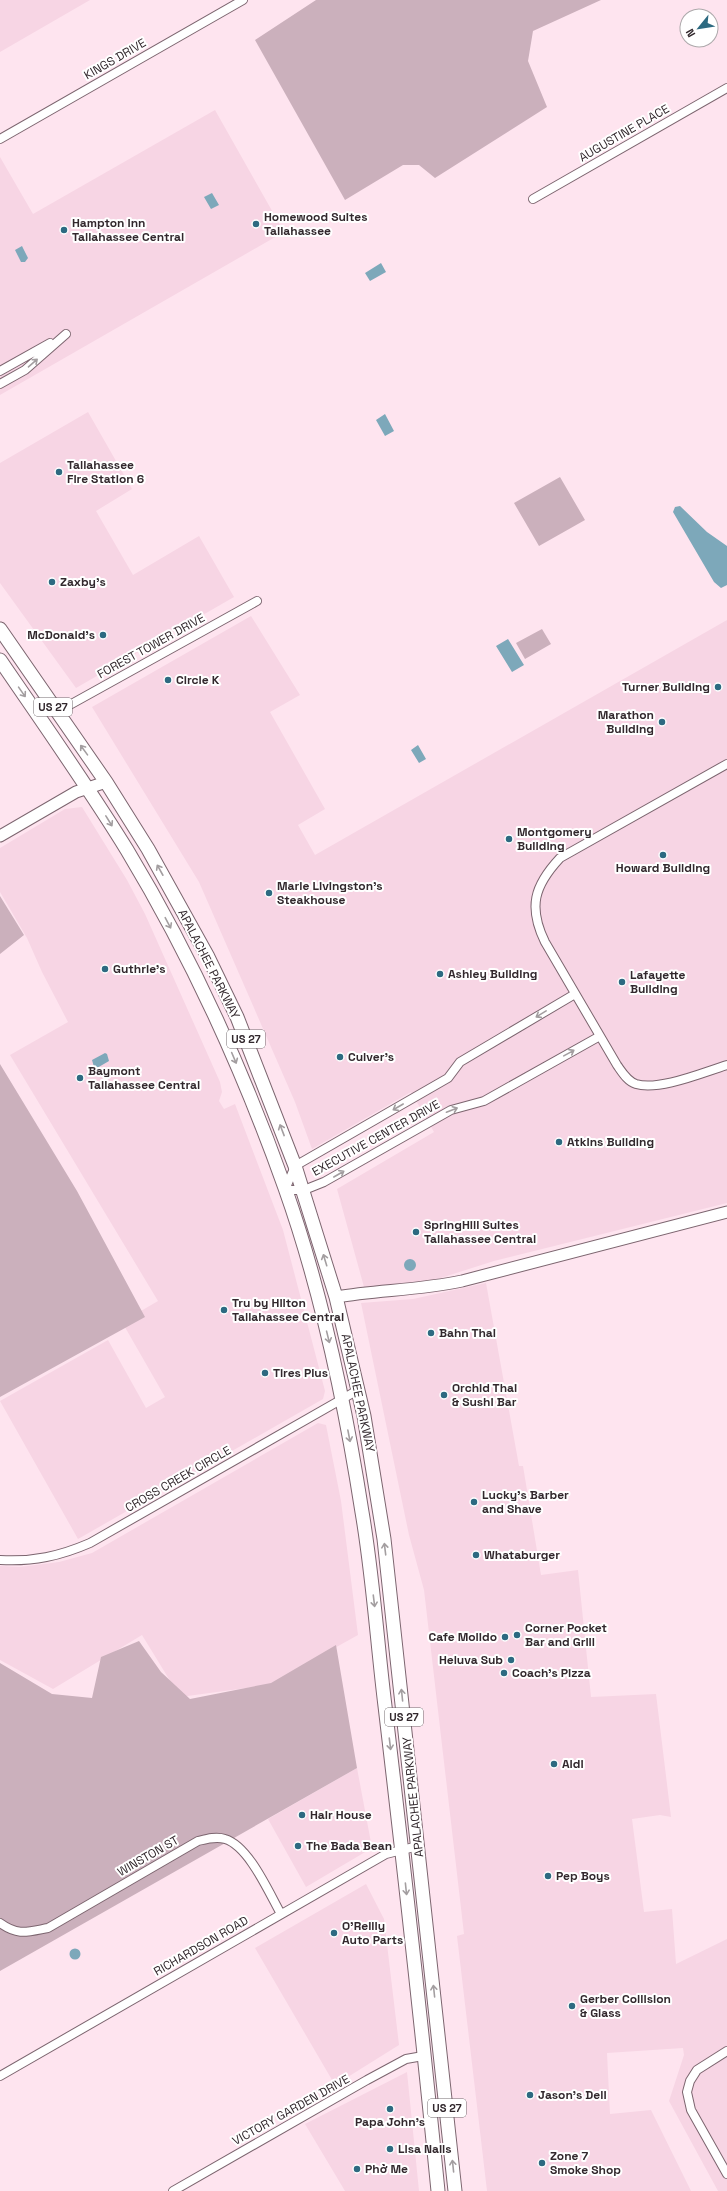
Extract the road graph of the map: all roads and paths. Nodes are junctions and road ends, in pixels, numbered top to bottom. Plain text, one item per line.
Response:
1 (242, 0) edge
2 (727, 88) edge
3 (0, 139) edge
4 (533, 199) dead end
5 (0, 371) edge
6 (0, 384) edge
7 (257, 601) dead end
8 (0, 629) edge
9 (0, 660) edge
10 (57, 712) junction
11 (727, 764) edge
12 (106, 782) junction
13 (88, 788) junction
14 (0, 836) edge
15 (192, 967) junction
16 (224, 990) junction
17 (575, 994) junction
18 (600, 1036) junction
19 (727, 1065) edge
20 (295, 1166) junction
21 (285, 1190) junction
22 (304, 1190) junction
23 (727, 1212) edge
24 (336, 1297) junction
25 (358, 1390) junction
26 (342, 1399) junction
27 (0, 1560) edge
28 (418, 1846) junction
29 (402, 1850) junction
30 (281, 1914) junction
31 (0, 1922) edge
32 (727, 2050) edge
33 (423, 2056) junction
34 (443, 2074) junction
35 (0, 2076) edge
36 (727, 2174) edge
37 (440, 2188) edge
38 (173, 2191) edge
39 (455, 2191) edge

1 - 3 street, KINGS DRIVE
2 - 4 street, AUGUSTINE PLACE
6 -> 5 street
7 - 10 street, FOREST TOWER DRIVE
8 - 10 main road, APALACHEE PARKWAY / US 27
9 -> 13 main road, APALACHEE PARKWAY / US 27
12 -> 10 main road, APALACHEE PARKWAY / US 27
11 - 17 street
12 - 13 street
16 -> 12 main road, APALACHEE PARKWAY / US 27
13 - 14 street
13 -> 15 main road, APALACHEE PARKWAY / US 27
15 - 16 main road
15 -> 21 main road, APALACHEE PARKWAY / US 27
20 -> 16 main road, APALACHEE PARKWAY / US 27
17 - 18 street
17 -> 20 street, EXECUTIVE CENTER DRIVE
18 - 19 street
22 -> 18 street, EXECUTIVE CENTER DRIVE
20 - 21 street, EXECUTIVE CENTER DRIVE
20 - 22 main road, APALACHEE PARKWAY / US 27
21 - 22 street, EXECUTIVE CENTER DRIVE
21 -> 26 main road, APALACHEE PARKWAY / US 27
24 -> 22 main road, APALACHEE PARKWAY / US 27
23 - 24 street
24 - 25 main road, APALACHEE PARKWAY / US 27
25 - 26 street, CROSS CREEK CIRCLE
28 -> 25 main road, APALACHEE PARKWAY / US 27
26 - 27 street, CROSS CREEK CIRCLE
26 -> 29 main road, APALACHEE PARKWAY / US 27
28 - 29 street, RICHARDSON ROAD
34 -> 28 main road, APALACHEE PARKWAY / US 27
29 - 30 street, RICHARDSON ROAD
29 -> 33 main road, APALACHEE PARKWAY / US 27
30 - 31 street, WINSTON ST
30 - 35 street, RICHARDSON ROAD
32 - 36 street
33 - 34 main road
33 - 37 main road, APALACHEE PARKWAY / US 27
33 - 38 street, VICTORY GARDEN DRIVE
39 -> 34 main road, APALACHEE PARKWAY / US 27

